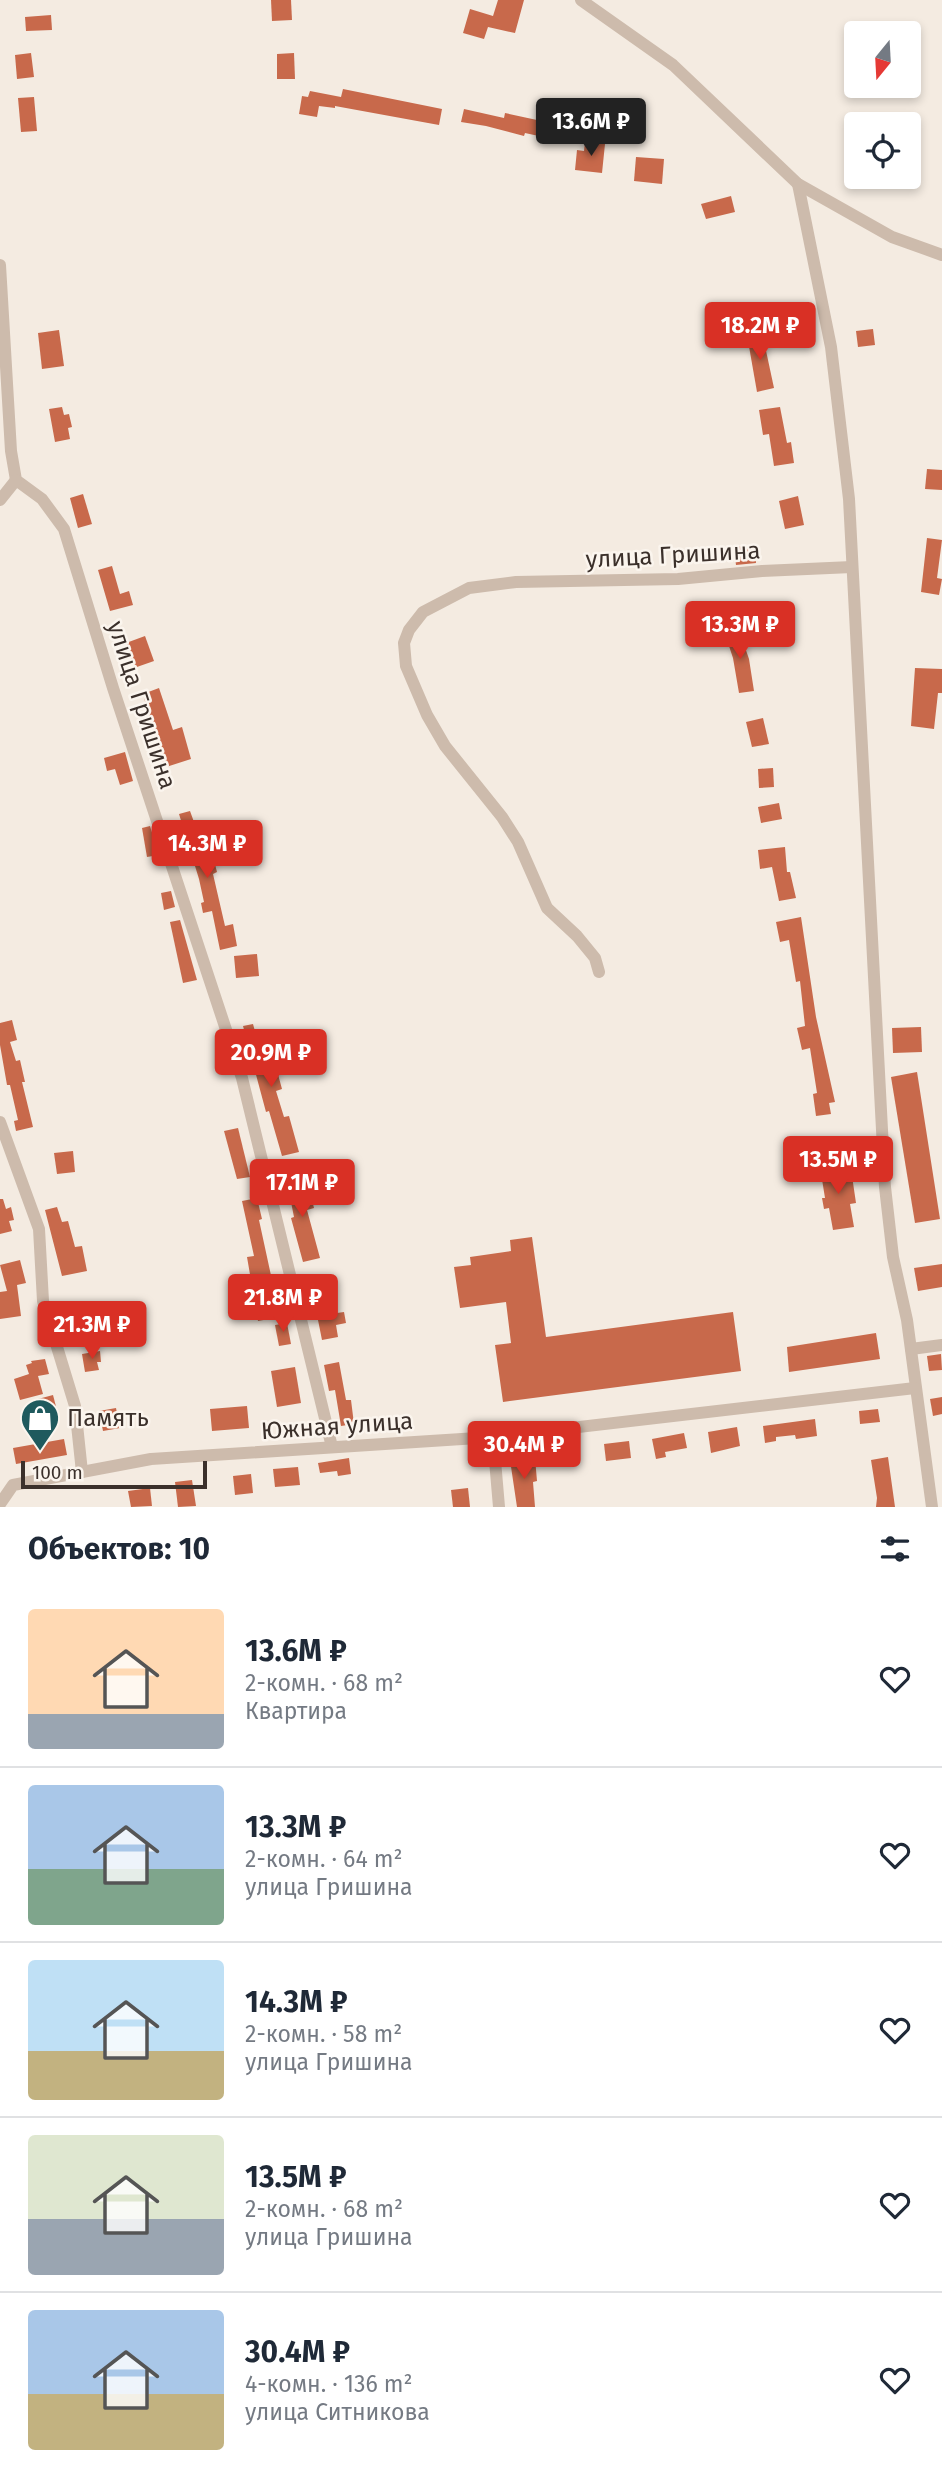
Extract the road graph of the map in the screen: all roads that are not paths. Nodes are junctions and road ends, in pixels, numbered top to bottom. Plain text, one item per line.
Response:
1 (581, 0) edge
2 (798, 184) junction
3 (942, 255) edge
4 (0, 265) edge
5 (16, 480) junction
6 (0, 500) edge
7 (852, 567) junction
8 (599, 972) dead end
9 (0, 1122) edge
10 (942, 1345) edge
11 (911, 1349) junction
12 (915, 1388) junction
13 (493, 1437) junction
14 (332, 1447) junction
15 (82, 1472) junction
16 (0, 1504) edge
17 (499, 1507) edge
18 (932, 1507) edge

1 - 2 street
2 - 3 street
2 - 7 street
4 - 5 street
5 - 6 street
5 - 14 street, улица Гришина
7 - 8 street, улица Гришина
7 - 11 street
9 - 15 street
10 - 11 street
11 - 12 street
12 - 13 street, Южная улица
12 - 18 street
13 - 14 street, Южная улица
13 - 17 street
14 - 15 street, Южная улица
15 - 16 street, Южная улица

